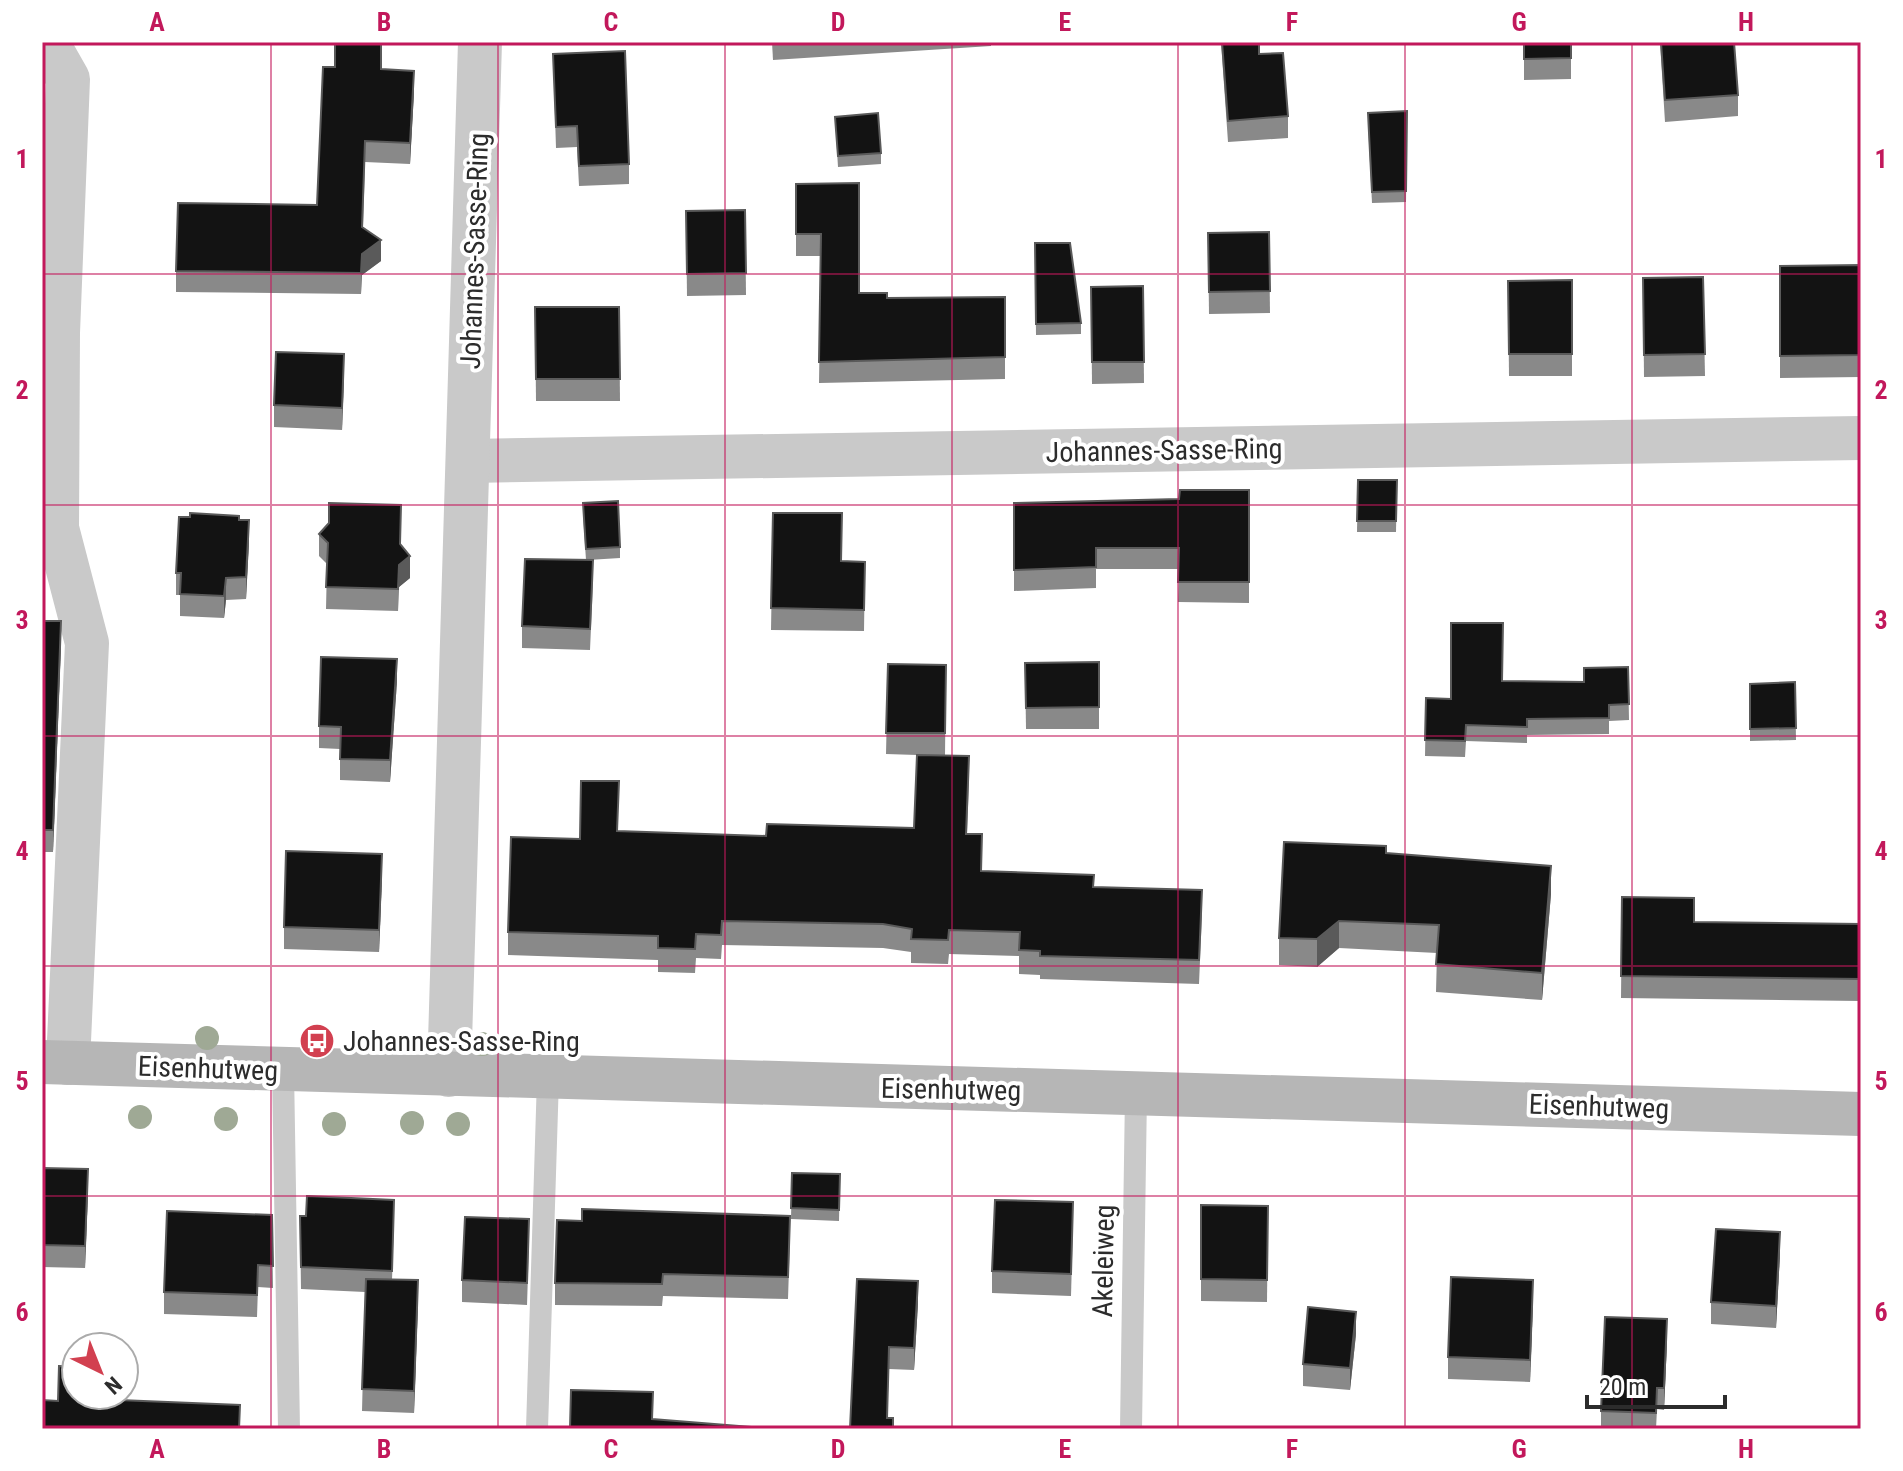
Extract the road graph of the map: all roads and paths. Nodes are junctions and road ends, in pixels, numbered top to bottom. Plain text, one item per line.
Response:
1 (47, 42) edge
2 (480, 42) edge
3 (1861, 438) edge
4 (468, 461) junction
5 (55, 1063) edge
6 (283, 1070) junction
7 (449, 1075) junction
8 (548, 1078) junction
9 (1136, 1093) junction
10 (1861, 1114) edge
11 (289, 1429) edge
12 (537, 1429) edge
13 (1131, 1429) edge

1 - 5 street
2 - 4 street, Johannes-Sasse-Ring
3 - 4 street, Johannes-Sasse-Ring
4 - 7 street, Johannes-Sasse-Ring
5 - 6 street, Eisenhutweg
6 - 7 street, Eisenhutweg
6 - 11 lane
7 - 8 street, Eisenhutweg
8 - 9 street, Eisenhutweg
8 - 12 lane
9 - 10 street, Eisenhutweg
9 - 13 lane, Akeleiweg

